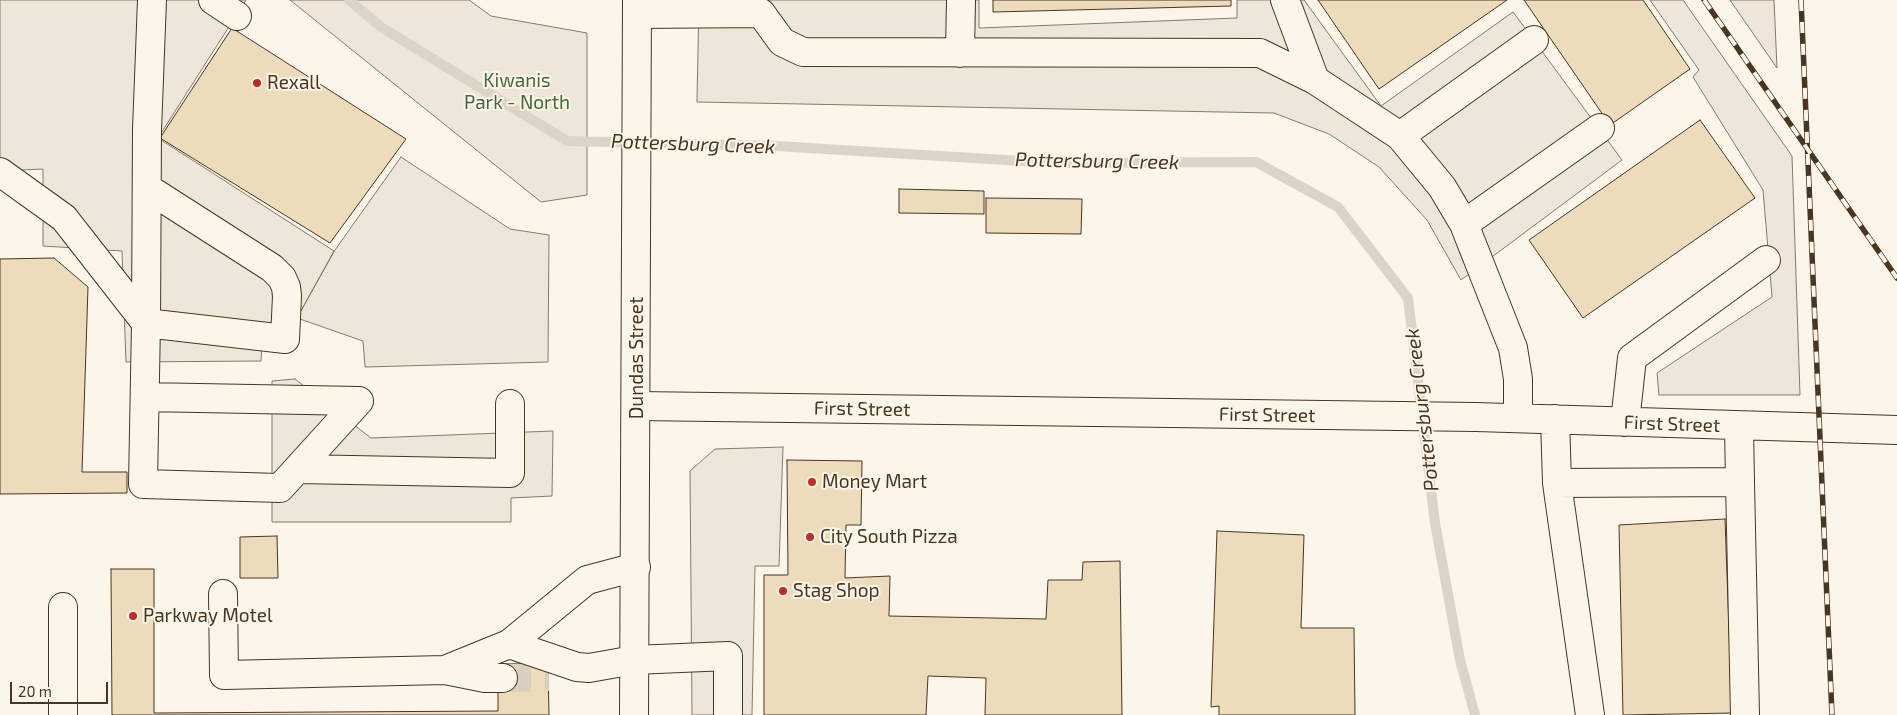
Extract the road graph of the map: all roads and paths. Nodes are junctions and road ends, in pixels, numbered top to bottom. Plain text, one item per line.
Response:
1 (152, 0) edge
2 (213, 0) edge
3 (961, 0) edge
4 (1285, 0) edge
5 (637, 7) edge
6 (761, 7) edge
7 (237, 16) dead end
8 (1534, 40) dead end
9 (960, 52) junction
10 (1315, 80) junction
11 (1600, 128) dead end
12 (1400, 136) junction
13 (0, 172) edge
14 (147, 188) junction
15 (1464, 224) junction
16 (1766, 260) dead end
17 (146, 323) junction
18 (144, 397) junction
19 (510, 404) dead end
20 (637, 406) junction
21 (1518, 418) junction
22 (1555, 420) junction
23 (1625, 422) junction
24 (1740, 426) junction
25 (1897, 430) edge
26 (298, 469) junction
27 (1740, 482) junction
28 (1556, 483) junction
29 (636, 567) junction
30 (223, 594) dead end
31 (63, 607) dead end
32 (509, 644) junction
33 (634, 660) junction
34 (577, 666) junction
35 (445, 670) junction
36 (504, 678) tunnel mouth
37 (549, 678) tunnel mouth
38 (63, 715) edge
39 (634, 715) edge
40 (728, 715) edge
41 (1590, 715) edge
42 (1745, 715) edge

1 - 14 street
2 - 7 street
3 - 9 street
4 - 10 street
5 - 6 street
5 - 20 street, Dundas Street
6 - 9 street
8 - 12 street
9 - 10 street
10 - 12 street
11 - 15 street
12 - 15 street
13 - 17 street
14 - 17 street
14 - 17 street
15 - 21 street
16 - 23 street
17 - 18 street
18 - 26 street
18 - 26 street
19 - 26 street
20 - 21 street, First Street
20 - 29 street, Dundas Street
21 - 22 street, First Street
22 - 23 street, First Street
22 - 28 street
23 - 24 street, First Street
24 - 25 street, First Street
24 - 27 street
27 - 28 street
27 - 42 street
28 - 41 street
29 - 32 street
29 - 33 street, Dundas Street
30 - 35 street
31 - 38 street
32 - 34 street
32 - 35 street
33 - 34 street
33 - 39 street, Dundas Street
33 - 40 street
34 - 37 street
35 - 36 street

